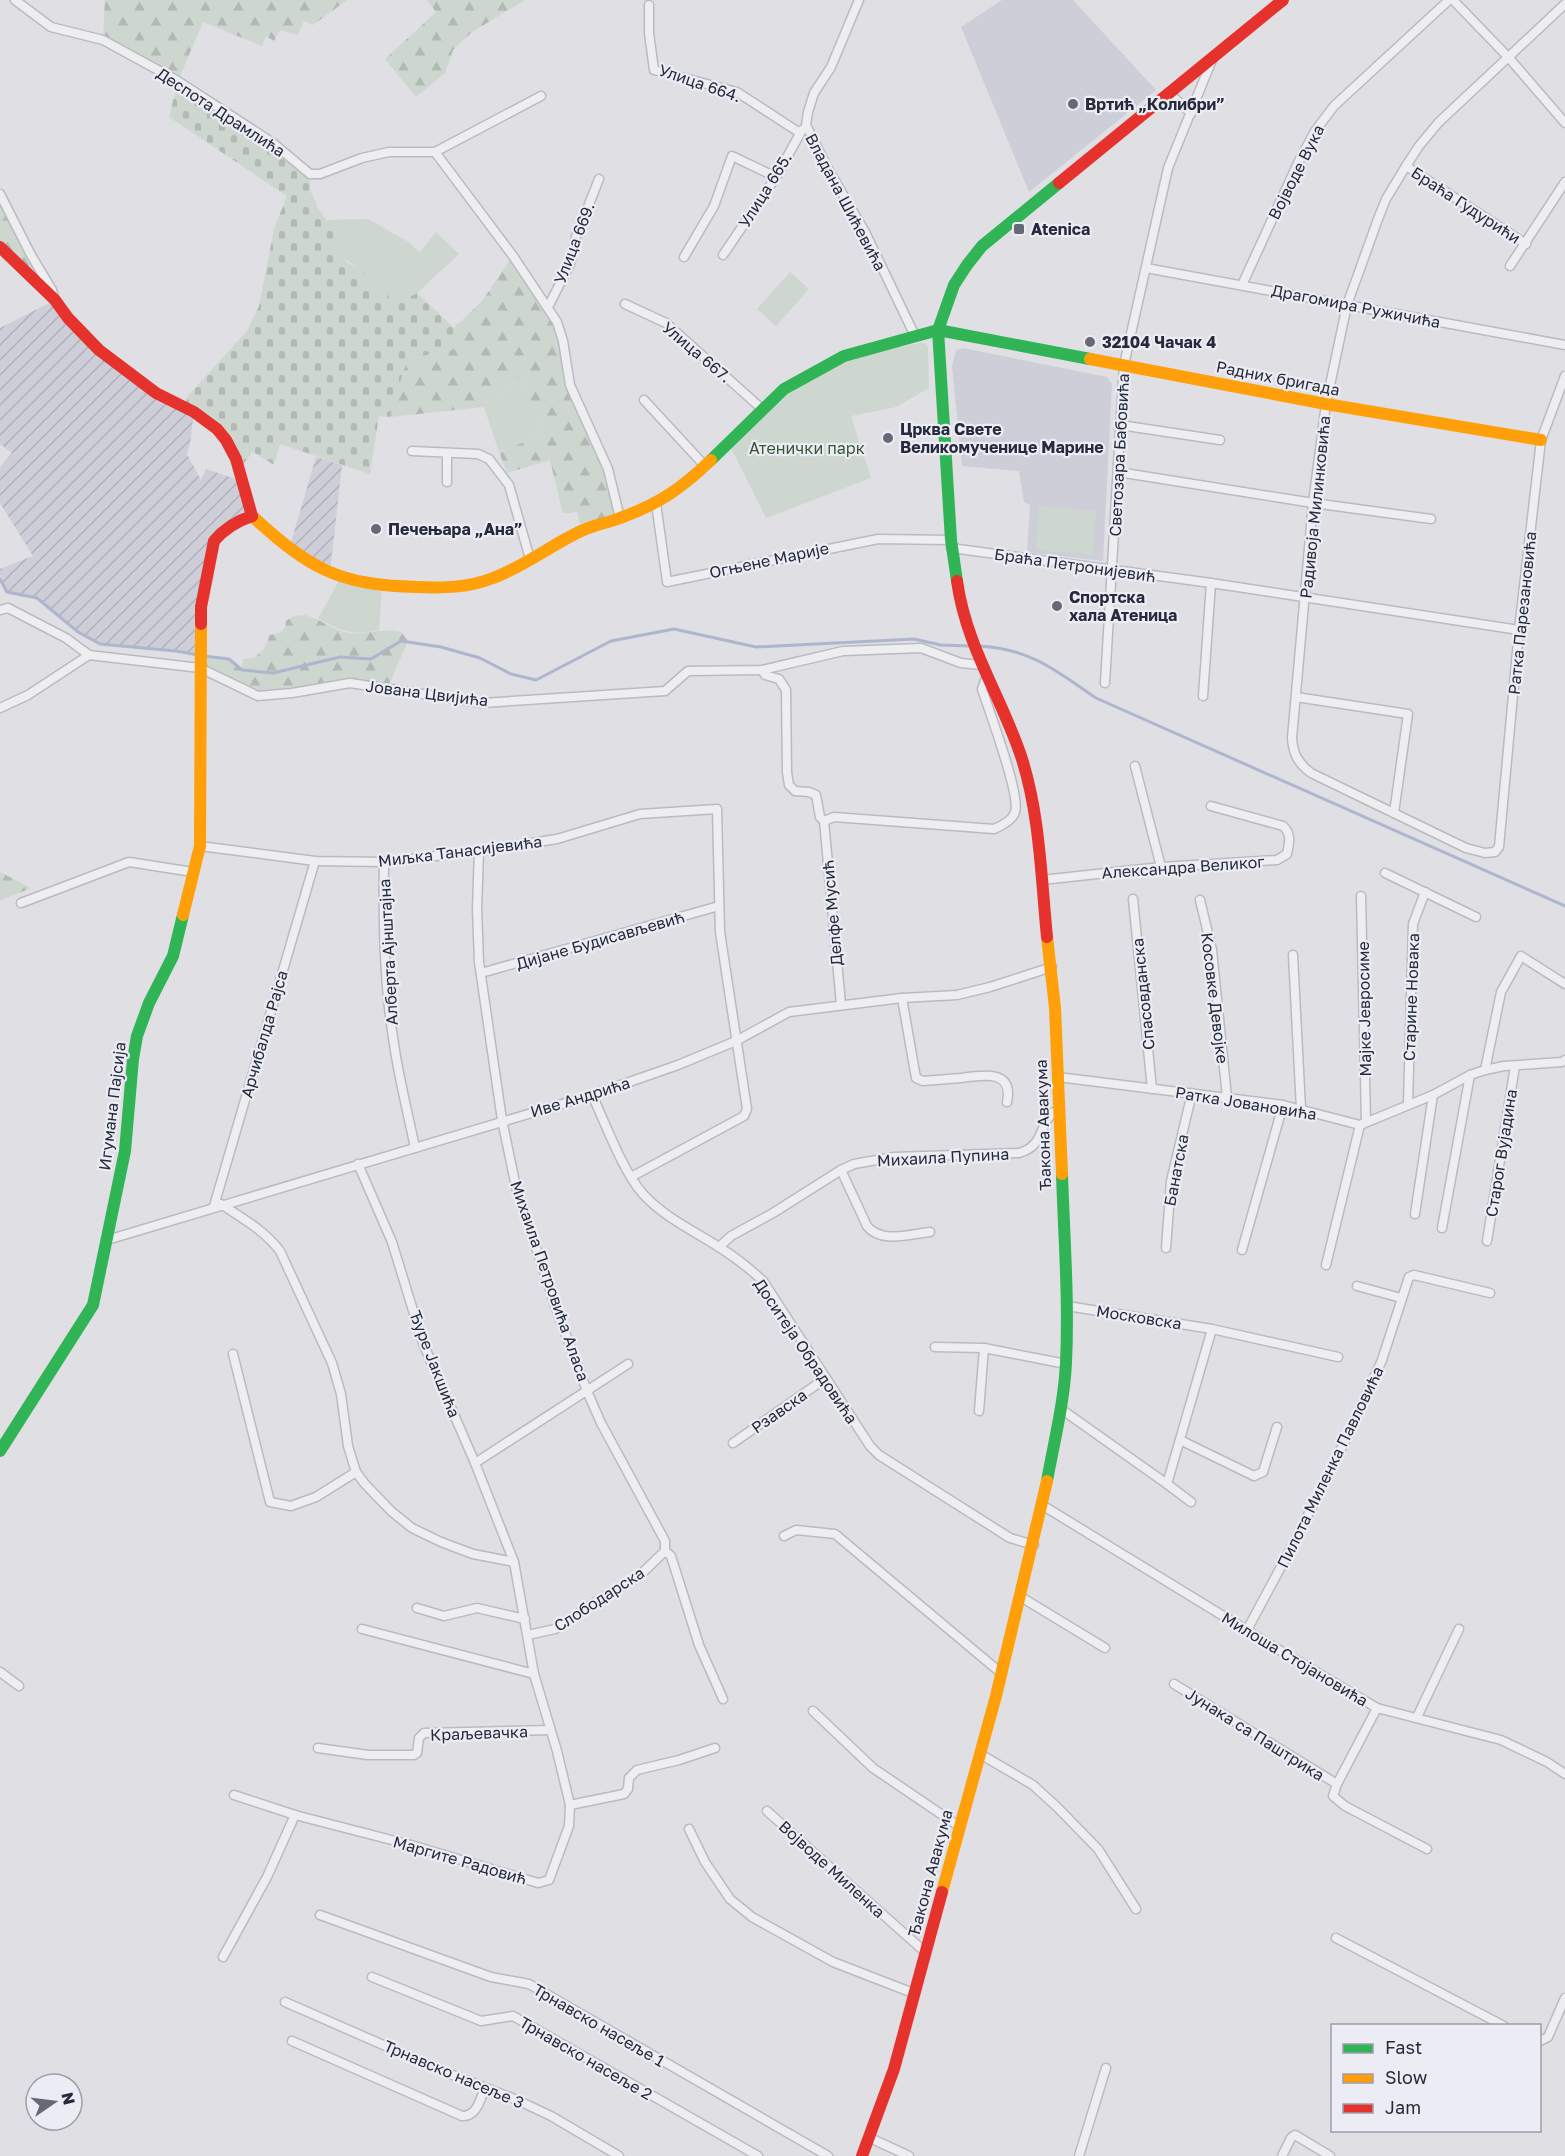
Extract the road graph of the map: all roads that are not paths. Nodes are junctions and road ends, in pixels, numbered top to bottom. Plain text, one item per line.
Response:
1 (15, 0) edge
2 (859, 0) edge
3 (1284, 0) edge
4 (1451, 0) edge
5 (1565, 4) edge
6 (649, 5) dead end
7 (1509, 58) junction
8 (1212, 60) junction
9 (1170, 94) junction
10 (541, 96) dead end
11 (1191, 113) junction
12 (1565, 123) edge
13 (806, 125) junction
14 (800, 133) junction
15 (435, 152) junction
16 (1406, 166) junction
17 (776, 177) junction
18 (599, 179) dead end
19 (1565, 182) edge
20 (0, 194) edge
21 (1526, 244) junction
22 (0, 247) edge
23 (723, 255) dead end
24 (684, 257) dead end
25 (1510, 266) dead end
26 (1146, 268) junction
27 (1242, 285) junction
28 (55, 300) junction
29 (625, 304) dead end
30 (1347, 304) junction
31 (548, 306) junction
32 (938, 330) junction
33 (915, 336) junction
34 (1565, 345) edge
35 (1124, 365) junction
36 (1565, 376) edge
37 (644, 400) dead end
38 (1326, 404) junction
39 (762, 409) junction
40 (1120, 425) junction
41 (1220, 440) dead end
42 (1541, 440) junction
43 (412, 451) dead end
44 (447, 453) junction
45 (705, 466) junction
46 (1118, 472) junction
47 (447, 482) dead end
48 (656, 503) junction
49 (1313, 503) junction
50 (252, 516) junction
51 (620, 518) junction
52 (1431, 519) dead end
53 (951, 544) junction
54 (530, 559) junction
55 (1112, 570) junction
56 (1211, 583) junction
57 (1305, 598) junction
58 (0, 610) edge
59 (1519, 630) junction
60 (89, 655) junction
61 (980, 663) junction
62 (200, 668) junction
63 (762, 670) junction
64 (986, 678) junction
65 (1105, 684) dead end
66 (1203, 696) dead end
67 (1296, 697) junction
68 (0, 708) edge
69 (1135, 766) dead end
70 (1210, 806) dead end
71 (1394, 813) junction
72 (824, 821) junction
73 (200, 846) junction
74 (479, 851) junction
75 (1495, 852) joint
76 (315, 861) junction
77 (384, 862) junction
78 (1161, 867) junction
79 (193, 872) junction
80 (1385, 873) dead end
81 (1042, 880) junction
82 (1425, 892) junction
83 (1361, 896) dead end
84 (1133, 899) dead end
85 (1200, 900) dead end
86 (21, 903) dead end
87 (719, 906) junction
88 (1476, 917) dead end
89 (1293, 954) dead end
90 (1052, 967) junction
91 (481, 973) junction
92 (1565, 984) edge
93 (902, 998) junction
94 (841, 1004) junction
95 (736, 1041) junction
96 (1565, 1060) edge
97 (1515, 1066) junction
98 (1485, 1070) junction
99 (1470, 1075) junction
100 (1058, 1077) junction
101 (1152, 1089) junction
102 (1192, 1093) junction
103 (592, 1095) junction
104 (1433, 1095) junction
105 (1227, 1097) junction
106 (1007, 1102) dead end
107 (1408, 1104) junction
108 (1282, 1105) junction
109 (1060, 1108) junction
110 (1301, 1109) junction
111 (502, 1120) junction
112 (1363, 1123) junction
113 (414, 1148) junction
114 (358, 1164) junction
115 (841, 1170) junction
116 (631, 1178) junction
117 (217, 1205) junction
118 (1415, 1214) dead end
119 (1442, 1228) dead end
120 (930, 1232) dead end
121 (107, 1240) junction
122 (1487, 1241) dead end
123 (719, 1247) junction
124 (1166, 1248) dead end
125 (1242, 1250) dead end
126 (1326, 1265) dead end
127 (1357, 1286) dead end
128 (1490, 1293) dead end
129 (1401, 1298) junction
130 (1066, 1306) junction
131 (1212, 1329) junction
132 (935, 1347) dead end
133 (984, 1348) junction
134 (233, 1354) dead end
135 (1338, 1357) dead end
136 (628, 1364) dead end
137 (1066, 1364) junction
138 (826, 1378) junction
139 (587, 1391) junction
140 (1061, 1409) junction
141 (980, 1411) dead end
142 (1277, 1427) dead end
143 (1180, 1440) junction
144 (733, 1443) dead end
145 (0, 1451) edge
146 (475, 1463) junction
147 (356, 1472) junction
148 (1167, 1484) junction
149 (1191, 1502) dead end
150 (1042, 1505) junction
151 (784, 1536) dead end
152 (1034, 1545) junction
153 (665, 1551) junction
154 (514, 1562) junction
155 (1021, 1597) junction
156 (417, 1608) dead end
157 (525, 1619) junction
158 (363, 1629) dead end
159 (1459, 1629) dead end
160 (1247, 1630) junction
161 (528, 1635) junction
162 (1105, 1648) dead end
163 (0, 1672) edge
164 (1002, 1673) junction
165 (534, 1674) junction
166 (1174, 1684) dead end
167 (19, 1686) dead end
168 (723, 1699) dead end
169 (1377, 1708) junction
170 (813, 1711) dead end
171 (1417, 1717) junction
172 (549, 1730) junction
173 (715, 1748) dead end
174 (318, 1749) dead end
175 (980, 1754) junction
176 (1565, 1774) edge
177 (1337, 1784) junction
178 (234, 1795) dead end
179 (570, 1805) junction
180 (767, 1811) dead end
181 (295, 1815) junction
182 (960, 1827) junction
183 (689, 1829) dead end
184 (1427, 1849) dead end
185 (1136, 1909) dead end
186 (320, 1915) dead end
187 (1335, 1938) dead end
188 (925, 1952) junction
189 (223, 1957) dead end
190 (372, 1977) dead end
191 (914, 1993) junction
192 (1565, 1998) edge
193 (285, 2002) dead end
194 (1502, 2024) edge
195 (1541, 2040) edge
196 (292, 2041) dead end
197 (1106, 2068) dead end
198 (485, 2088) junction
199 (870, 2138) junction
200 (619, 2156) edge
201 (758, 2156) edge
202 (828, 2156) edge
203 (862, 2156) edge
204 (909, 2156) edge
205 (1079, 2156) edge
206 (1281, 2156) edge
207 (1330, 2156) edge

1 - 15 street, Деспота Драмлића
2 - 13 street, Владана Шићевића
3 - 8 street, Ђакона Авакума
4 - 7 street
4 - 27 street, Војводе Вука
5 - 7 street, Радивоја Милинковића
6 - 14 street, Улица 664.
7 - 12 street
7 - 16 street, Радивоја Милинковића
8 - 9 street, Ђакона Авакума
8 - 11 street, Светозара Бабовића
9 - 11 street
9 - 32 street, Ђакона Авакума
10 - 15 street, Деспота Драмлића
11 - 26 street, Светозара Бабовића
13 - 14 street, Улица 665.
13 - 33 street, Владана Шићевића
14 - 17 street, Улица 665.
15 - 31 street
16 - 21 street, Браћа Гудурићи
16 - 30 street, Радивоја Милинковића
17 - 23 street, Улица 665.
17 - 24 street
18 - 31 street, Улица 669.
19 - 21 street
20 - 28 street
21 - 25 street
22 - 28 street
26 - 27 street, Драгомира Ружичића
26 - 35 street, Светозара Бабовића
27 - 30 street, Драгомира Ружичића
28 - 50 street
29 - 39 street, Улица 667.
30 - 34 street, Драгомира Ружичића
30 - 38 street, Радивоја Милинковића
31 - 51 street
32 - 33 street
32 - 35 street, Радних бригада
32 - 53 street, Ђакона Авакума
33 - 39 street
35 - 38 street, Радних бригада
35 - 40 street, Светозара Бабовића
36 - 42 street, Ратка Парезановића
37 - 45 street
38 - 42 street, Радних бригада
38 - 49 street, Радивоја Милинковића
39 - 45 street
40 - 41 street
40 - 46 street, Светозара Бабовића
42 - 59 street, Ратка Парезановића
43 - 44 street
44 - 47 street
44 - 54 street
45 - 48 street
46 - 49 street
46 - 55 street, Светозара Бабовића
48 - 51 street
48 - 53 street, Огњене Марије
49 - 52 street
49 - 57 street, Радивоја Милинковића
50 - 54 street
50 - 62 street, Игумана Пајсија
51 - 54 street
53 - 55 street, Браћа Петронијевић
53 - 61 street, Ђакона Авакума
55 - 56 street, Браћа Петронијевић
55 - 65 street, Светозара Бабовића
56 - 57 street, Браћа Петронијевић
56 - 66 street
57 - 59 street, Браћа Петронијевић
57 - 67 street, Радивоја Милинковића
58 - 60 street
59 - 75 street, Ратка Парезановића
60 - 62 street, Јована Цвијића
60 - 68 street
61 - 63 street, Јована Цвијића
61 - 64 street, Ђакона Авакума
62 - 63 street, Јована Цвијића
62 - 73 street, Игумана Пајсија
63 - 72 street
64 - 72 street
64 - 81 street, Ђакона Авакума
67 - 71 street, Радивоја Милинковића
67 - 71 street
69 - 78 street
70 - 78 street, Александра Великог
71 - 75 street, Радивоја Милинковића
72 - 94 street, Делфе Мусић
73 - 76 street, Миљка Танасијевића
73 - 79 street, Игумана Пајсија
74 - 77 street, Миљка Танасијевића
74 - 87 street, Миљка Танасијевића
74 - 91 street, Михаила Петровића Аласа
76 - 77 street, Миљка Танасијевића
76 - 117 street, Арчибалда Рајса
77 - 113 street, Алберта Ајнштајна
78 - 81 street, Александра Великог
79 - 86 street
79 - 121 street, Игумана Пајсија
80 - 82 street
81 - 90 street, Ђакона Авакума
82 - 88 street
82 - 107 street, Старине Новака
83 - 112 street, Мајке Јевросиме
84 - 101 street, Спасовданска
85 - 105 street, Косовке Девојке
87 - 91 street, Дијане Будисављевић
87 - 95 street
89 - 110 street
90 - 93 street, Иве Андрића
90 - 100 street, Ђакона Авакума
91 - 111 street, Михаила Петровића Аласа
92 - 98 street
93 - 94 street, Иве Андрића
93 - 106 street
94 - 95 street, Иве Андрића
95 - 103 street, Иве Андрића
95 - 116 street
96 - 97 street
97 - 98 street
97 - 122 street, Старог Вујадина
98 - 99 street
99 - 104 street
99 - 119 street
100 - 101 street, Ратка Јовановића
100 - 109 street, Ђакона Авакума
101 - 102 street, Ратка Јовановића
102 - 105 street, Ратка Јовановића
102 - 124 street, Банатска
103 - 111 street, Иве Андрића
103 - 116 street, Доситеја Обрадовића
104 - 107 street
104 - 118 street
105 - 108 street, Ратка Јовановића
107 - 112 street
108 - 110 street, Ратка Јовановића
108 - 125 street
109 - 115 street, Михаила Пупина
109 - 130 street, Ђакона Авакума
110 - 112 street, Ратка Јовановића
111 - 113 street, Иве Андрића
111 - 139 street, Михаила Петровића Аласа
112 - 126 street, Мајке Јевросиме
113 - 114 street, Иве Андрића
114 - 117 street, Иве Андрића
114 - 146 street, Ђуре Јакшића
115 - 120 street
115 - 123 street, Михаила Пупина
116 - 123 street, Доситеја Обрадовића
117 - 121 street, Иве Андрића
117 - 147 street
121 - 145 street, Игумана Пајсија
123 - 138 street, Доситеја Обрадовића
127 - 129 street
128 - 129 street, Пилота Миленка Павловића
129 - 160 street, Пилота Миленка Павловића
130 - 131 street, Московска
130 - 137 street, Ђакона Авакума
131 - 135 street, Московска
131 - 143 street
132 - 133 street
133 - 137 street
133 - 141 street
134 - 147 street
136 - 139 street
137 - 140 street, Ђакона Авакума
138 - 144 street, Рзавска
138 - 152 street, Доситеја Обрадовића
139 - 146 street
139 - 153 street, Михаила Петровића Аласа
140 - 148 street
140 - 150 street, Ђакона Авакума
142 - 143 street
143 - 148 street
146 - 154 street, Ђуре Јакшића
147 - 154 street
148 - 149 street
150 - 152 street, Ђакона Авакума
150 - 160 street, Милоша Стојановића
151 - 164 street
152 - 155 street, Ђакона Авакума
153 - 161 street, Слободарска
153 - 168 street, Михаила Петровића Аласа
154 - 157 street, Маргите Радовић
155 - 162 street
155 - 164 street, Ђакона Авакума
156 - 157 street
157 - 161 street, Маргите Радовић
158 - 165 street
159 - 171 street
160 - 169 street, Милоша Стојановића
161 - 165 street, Маргите Радовић
163 - 167 street
164 - 175 street, Ђакона Авакума
165 - 172 street, Маргите Радовић
166 - 177 street, Јунака са Паштрика
169 - 171 street, Милоша Стојановића
169 - 177 street, Јунака са Паштрика
170 - 182 street
171 - 176 street, Милоша Стојановића
172 - 174 street, Краљевачка
172 - 179 street, Маргите Радовић
173 - 179 street
175 - 182 street, Ђакона Авакума
175 - 185 street
177 - 184 street, Јунака са Паштрика
178 - 181 street, Маргите Радовић
179 - 181 street, Маргите Радовић
180 - 188 street, Војводе Миленка
181 - 189 street
182 - 188 street, Ђакона Авакума
183 - 191 street
186 - 202 street, Трнавско насеље 1
187 - 194 street
188 - 191 street, Ђакона Авакума
190 - 201 street, Трнавско насеље 2
191 - 199 street, Ђакона Авакума
192 - 195 street
193 - 198 street, Трнавско насеље 3
196 - 198 street
197 - 205 street
198 - 200 street, Трнавско насеље 3
199 - 203 street, Ђакона Авакума
199 - 204 street
206 - 207 street

